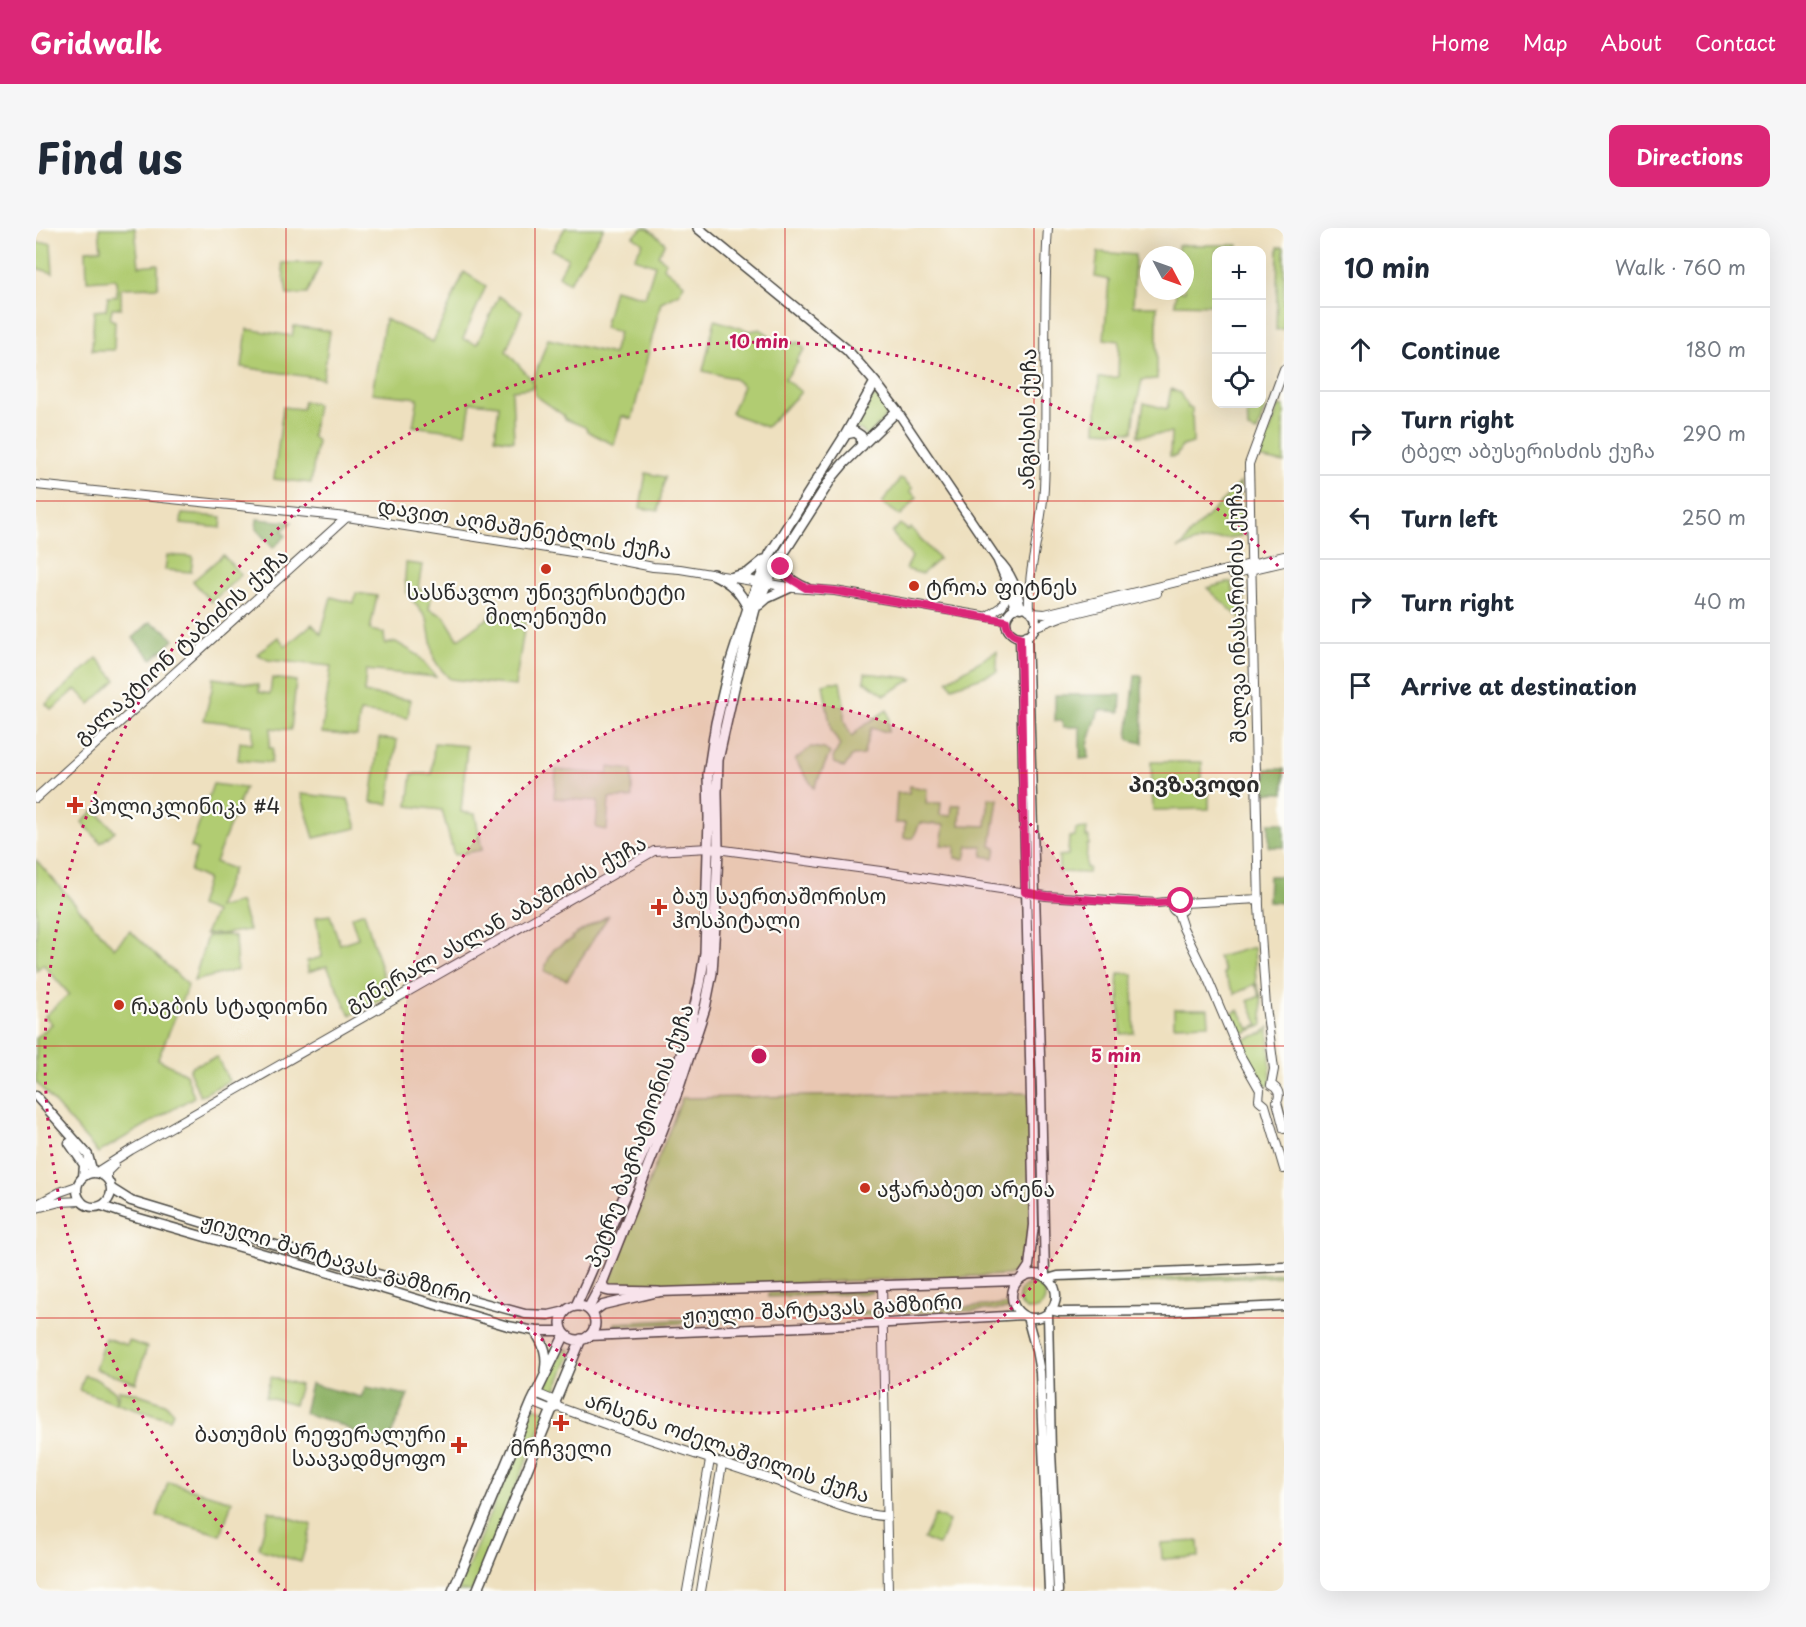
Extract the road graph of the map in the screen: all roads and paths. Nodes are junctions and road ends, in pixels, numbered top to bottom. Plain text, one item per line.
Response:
1 (698, 228) edge
2 (1048, 228) edge
3 (1284, 369) edge
4 (875, 382) junction
5 (897, 411) junction
6 (846, 434) junction
7 (862, 446) junction
8 (36, 485) edge
9 (347, 517) junction
10 (783, 551) junction
11 (770, 554) junction
12 (1284, 556) edge
13 (997, 559) junction
14 (1284, 562) edge
15 (1252, 567) junction
16 (713, 574) junction
17 (733, 577) junction
18 (762, 582) junction
19 (791, 587) junction
20 (806, 588) junction
21 (1010, 590) junction
22 (752, 608) junction
23 (1024, 610) junction
24 (985, 617) junction
25 (1006, 621) junction
26 (1034, 627) junction
27 (1023, 636) junction
28 (36, 798) edge
29 (713, 848) junction
30 (1030, 893) junction
31 (1259, 899) junction
32 (1177, 906) junction
33 (1271, 1085) junction
34 (1260, 1090) junction
35 (36, 1096) edge
36 (1276, 1102) junction
37 (36, 1105) edge
38 (1265, 1105) junction
39 (1284, 1129) edge
40 (131, 1150) junction
41 (1284, 1169) edge
42 (95, 1173) junction
43 (83, 1177) junction
44 (107, 1178) junction
45 (77, 1186) junction
46 (112, 1189) junction
47 (81, 1202) junction
48 (102, 1206) junction
49 (36, 1207) edge
50 (1284, 1267) edge
51 (1046, 1278) junction
52 (1019, 1280) junction
53 (602, 1283) junction
54 (882, 1284) junction
55 (658, 1292) junction
56 (1284, 1306) edge
57 (571, 1308) junction
58 (590, 1311) junction
59 (1049, 1311) junction
60 (1024, 1316) junction
61 (883, 1323) junction
62 (535, 1331) junction
63 (564, 1333) junction
64 (585, 1338) junction
65 (542, 1380) junction
66 (534, 1398) junction
67 (555, 1406) junction
68 (710, 1460) junction
69 (722, 1464) junction
70 (886, 1516) junction
71 (453, 1591) edge
72 (477, 1591) edge
73 (687, 1591) edge
74 (701, 1591) edge
75 (888, 1591) edge
76 (1049, 1591) edge
77 (1058, 1591) edge

1 - 4 main road
2 - 23 street, ანგისის ქუჩა
3 - 15 street, შალვა ინასარიძის ქუჩა
4 - 5 main road
4 - 6 main road, პეტრე ბაგრატიონის ქუჩა
5 - 7 main road, პეტრე ბაგრატიონის ქუჩა
5 - 13 main road
6 - 7 main road
6 - 11 main road, პეტრე ბაგრატიონის ქუჩა
7 - 10 main road, პეტრე ბაგრატიონის ქუჩა
8 - 9 street, დავით აღმაშენებლის ქუჩა
9 - 16 street, დავით აღმაშენებლის ქუჩა
9 - 28 street, გალაკტიონ ტაბიძის ქუჩა
10 - 18 main road, პეტრე ბაგრატიონის ქუჩა
10 - 20 main road
11 - 17 main road
11 - 18 main road, პეტრე ბაგრატიონის ქუჩა
12 - 15 street
13 - 21 main road
13 - 23 main road
14 - 15 street
15 - 23 street
15 - 26 street
15 - 31 street, შალვა ინასარიძის ქუჩა
16 - 17 street, დავით აღმაშენებლის ქუჩა
16 - 22 main road
17 - 18 street, დავით აღმაშენებლის ქუჩა
18 - 19 street, დავით აღმაშენებლის ქუჩა
18 - 22 main road, პეტრე ბაგრატიონის ქუჩა
19 - 20 street, დავით აღმაშენებლის ქუჩა
19 - 22 main road
20 - 24 street, დავით აღმაშენებლის ქუჩა
21 - 23 main road
21 - 24 street
22 - 29 main road, პეტრე ბაგრატიონის ქუჩა
23 - 25 main road
23 - 26 main road
24 - 25 street, დავით აღმაშენებლის ქუჩა
25 - 27 main road
26 - 27 main road
27 - 30 main road
29 - 30 street, გენერალ ასლან აბაშიძის ქუჩა
29 - 40 street, გენერალ ასლან აბაშიძის ქუჩა
29 - 53 main road, პეტრე ბაგრატიონის ქუჩა
29 - 57 main road, პეტრე ბაგრატიონის ქუჩა
30 - 32 street, გენერალ ასლან აბაშიძის ქუჩა
30 - 51 main road
30 - 52 main road
31 - 32 street, გენერალ ასლან აბაშიძის ქუჩა
31 - 33 street, შალვა ინასარიძის ქუჩა
32 - 34 street
33 - 34 street
33 - 36 street
34 - 38 street
35 - 42 main road
36 - 38 street
36 - 39 street
37 - 43 main road
38 - 41 street
40 - 42 street, გენერალ ასლან აბაშიძის ქუჩა
40 - 44 street, გენერალ ასლან აბაშიძის ქუჩა
42 - 43 main road
42 - 44 main road
43 - 45 main road
44 - 46 main road
45 - 47 main road
45 - 49 street
46 - 48 main road
46 - 57 main road, ჟიული შარტავას გამზირი
47 - 48 main road
47 - 49 street
48 - 62 main road, ჟიული შარტავას გამზირი
50 - 51 main road
51 - 52 main road
51 - 59 main road
52 - 54 main road, ჟიული შარტავას გამზირი
52 - 60 main road
53 - 55 main road
53 - 58 main road, პეტრე ბაგრატიონის ქუჩა
54 - 55 main road, ჟიული შარტავას გამზირი
54 - 61 street
55 - 58 main road, ჟიული შარტავას გამზირი
56 - 59 main road
57 - 58 main road
57 - 63 main road
58 - 64 main road
59 - 60 main road
59 - 77 main road
60 - 61 main road, ჟიული შარტავას გამზირი
60 - 76 main road
61 - 64 main road, ჟიული შარტავას გამზირი
61 - 70 street
62 - 63 main road, ჟიული შარტავას გამზირი
62 - 65 main road
63 - 64 main road
63 - 65 main road
64 - 67 main road
65 - 66 main road
66 - 67 street, არსენა ოძელაშვილის ქუჩა
66 - 71 main road
67 - 68 street, არსენა ოძელაშვილის ქუჩა
67 - 72 main road
68 - 69 street, არსენა ოძელაშვილის ქუჩა
68 - 73 street
69 - 70 street, არსენა ოძელაშვილის ქუჩა
69 - 74 street
70 - 75 street

